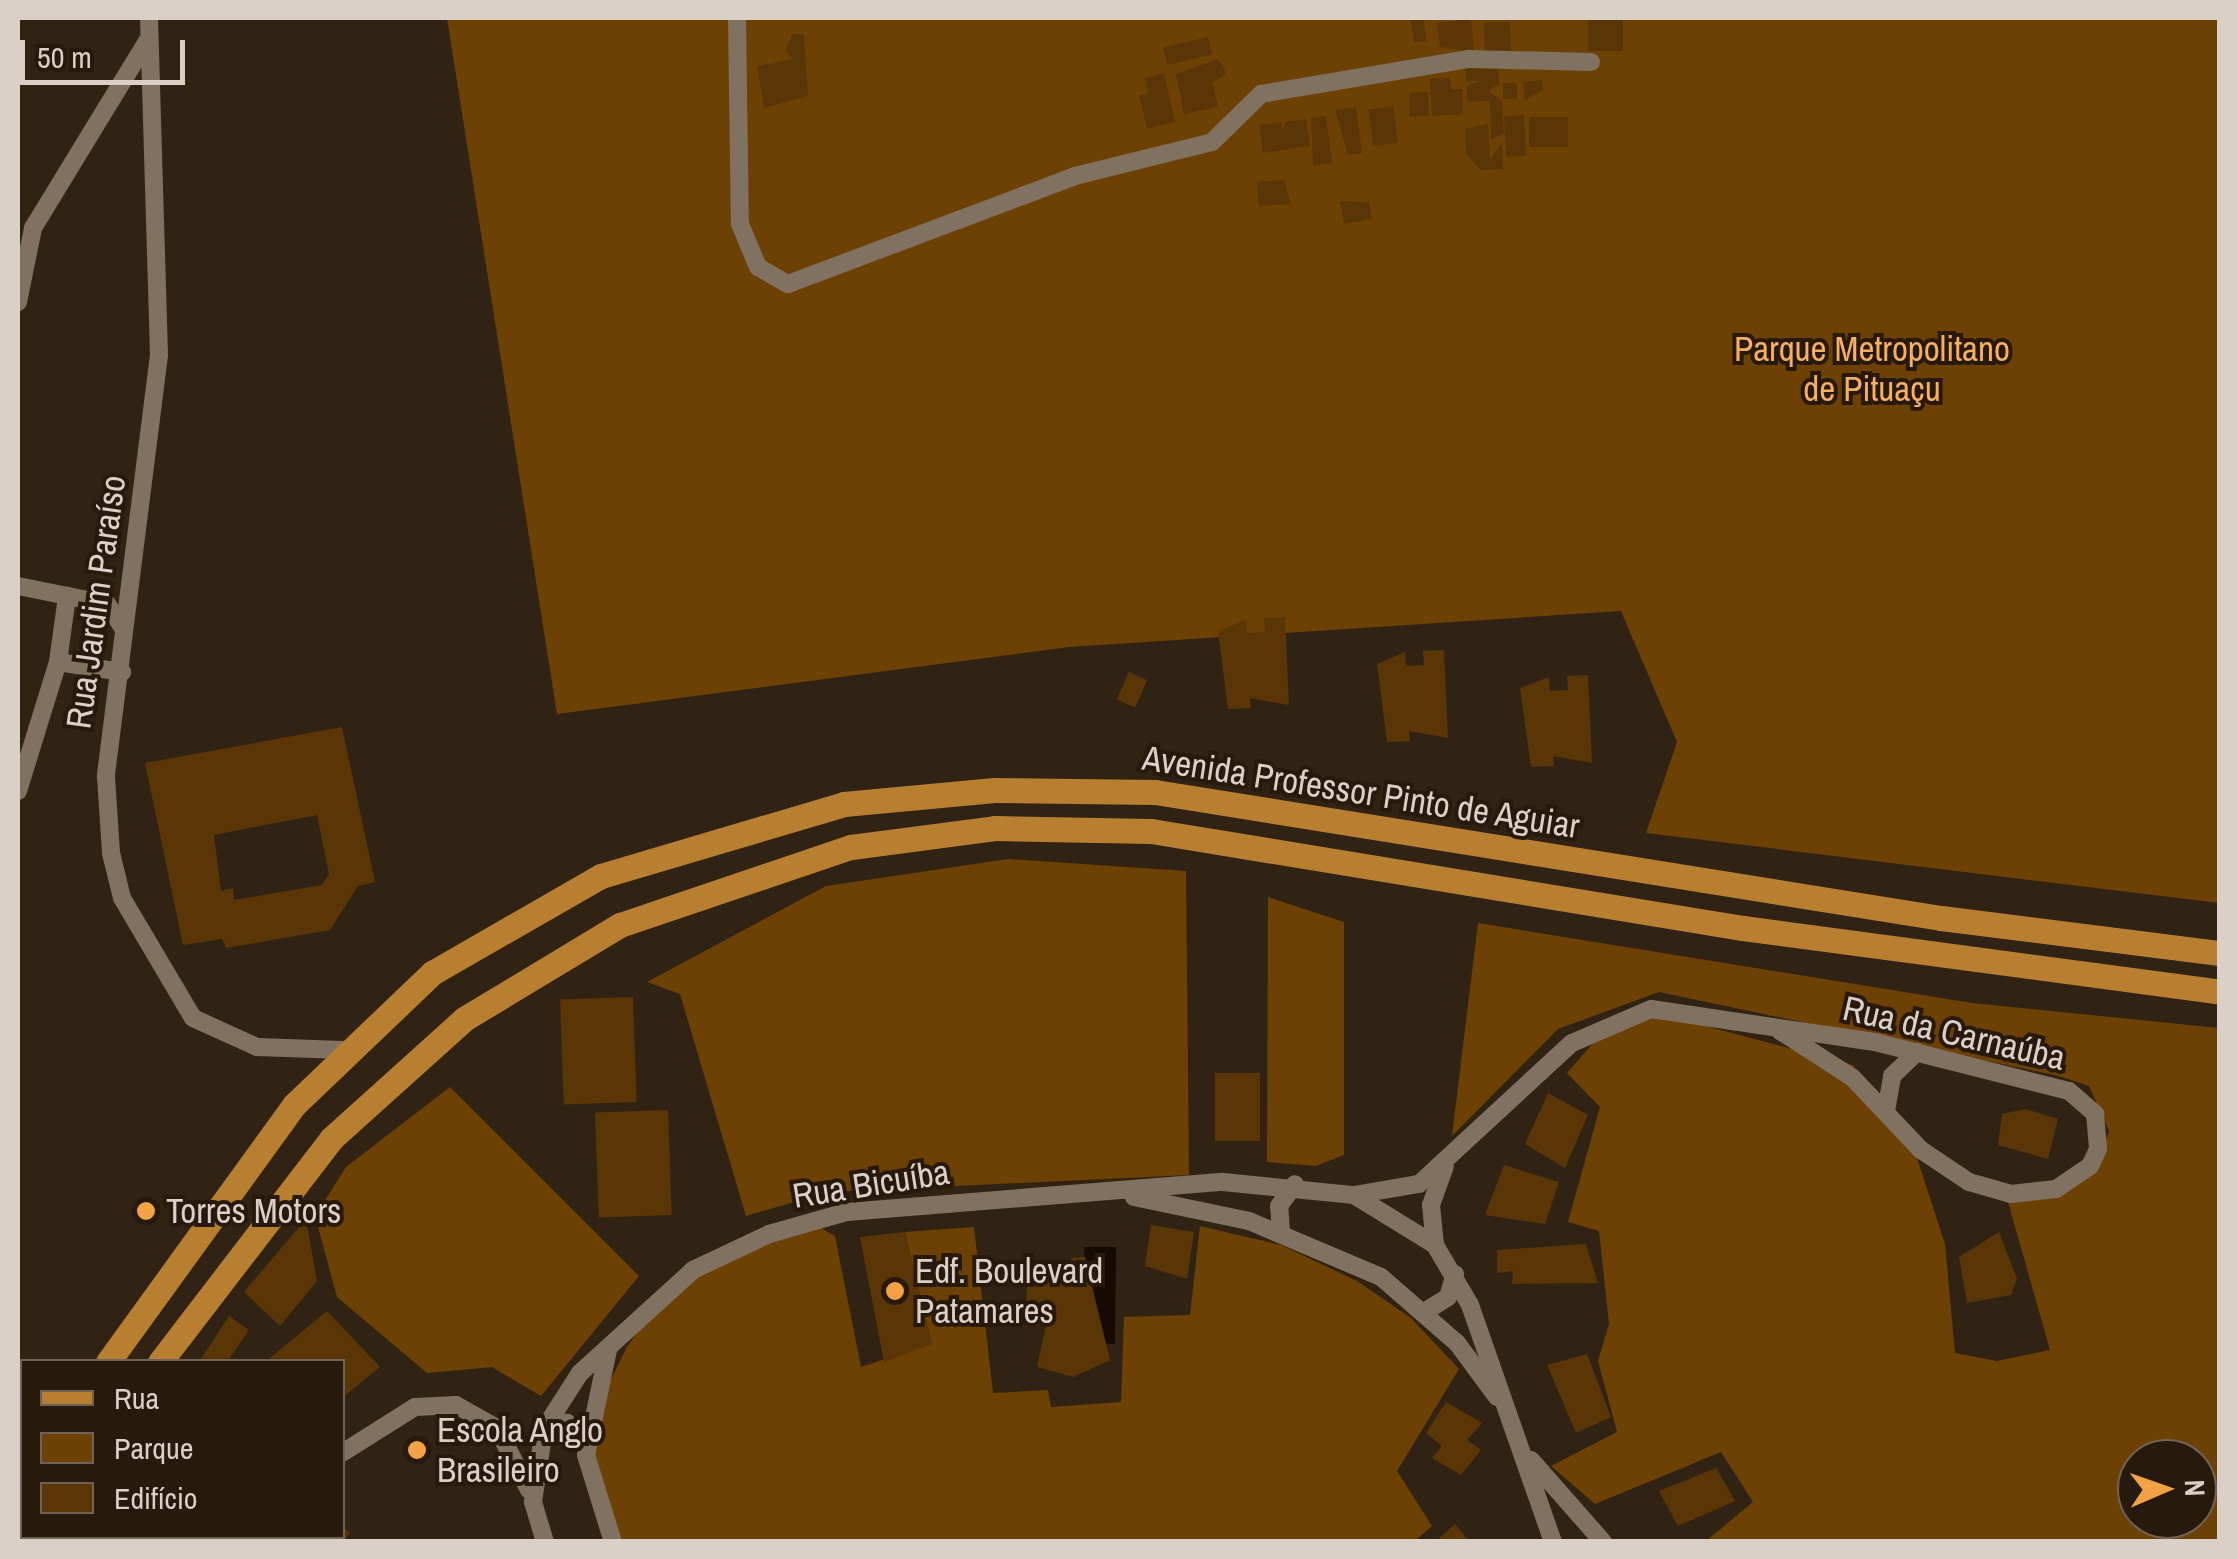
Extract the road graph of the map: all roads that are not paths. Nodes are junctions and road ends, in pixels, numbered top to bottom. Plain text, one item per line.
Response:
1 (737, 18) edge
2 (150, 27) edge
3 (1590, 62) dead end
4 (18, 302) edge
5 (18, 586) edge
6 (67, 596) junction
7 (124, 629) junction
8 (58, 662) junction
9 (122, 672) junction
10 (18, 791) edge
11 (2220, 953) edge
12 (2220, 992) edge
13 (1780, 1030) junction
14 (343, 1050) junction
15 (1917, 1052) junction
16 (1886, 1111) junction
17 (1445, 1166) junction
18 (1295, 1184) junction
19 (1114, 1194) junction
20 (1354, 1195) junction
21 (1281, 1232) junction
22 (1436, 1245) junction
23 (1455, 1274) junction
24 (1426, 1312) junction
25 (612, 1340) junction
26 (110, 1359) edge
27 (162, 1359) edge
28 (1506, 1410) junction
29 (544, 1429) junction
30 (586, 1436) junction
31 (1523, 1450) junction
32 (345, 1451) edge
33 (533, 1502) junction
34 (545, 1542) edge
35 (614, 1542) edge
36 (1553, 1542) edge
37 (1603, 1542) edge

1 - 3 street
2 - 4 street
2 - 7 street, Rua Jardim Paraíso
5 - 6 street
6 - 7 street
6 - 8 street
7 - 9 street, Rua Jardim Paraíso
8 - 9 street
8 - 10 street
9 - 14 street, Rua Jardim Paraíso
11 - 14 main road, Avenida Professor Pinto de Aguiar
12 - 27 main road, Avenida Professor Pinto de Aguiar
13 - 15 street, Rua da Carnaúba
13 - 16 street, Rua da Carnaúba
13 - 17 street, Rua da Carnaúba
14 - 26 main road, Avenida Professor Pinto de Aguiar
15 - 16 street
15 - 16 street, Rua da Carnaúba
17 - 20 street, Rua da Carnaúba
17 - 22 street
18 - 19 street, Rua Bicuíba
18 - 20 street, Rua Bicuíba
18 - 21 street
19 - 21 street, Rua Bicuíba
19 - 25 street, Rua Bicuíba
20 - 22 street, Rua Bicuíba
21 - 24 street, Rua Bicuíba
22 - 23 street, Rua Bicuíba
23 - 24 street
23 - 28 street, Rua Bicuíba
24 - 28 street, Rua Bicuíba
25 - 29 street, Rua Bicuíba
25 - 30 street
28 - 31 street, Rua Bicuíba
29 - 30 street
29 - 33 street, Rua Bicuíba
30 - 35 street
31 - 36 street, Rua Bicuíba
31 - 37 street, Rua Bicuíba
32 - 33 street
33 - 34 street, Rua Bicuíba

